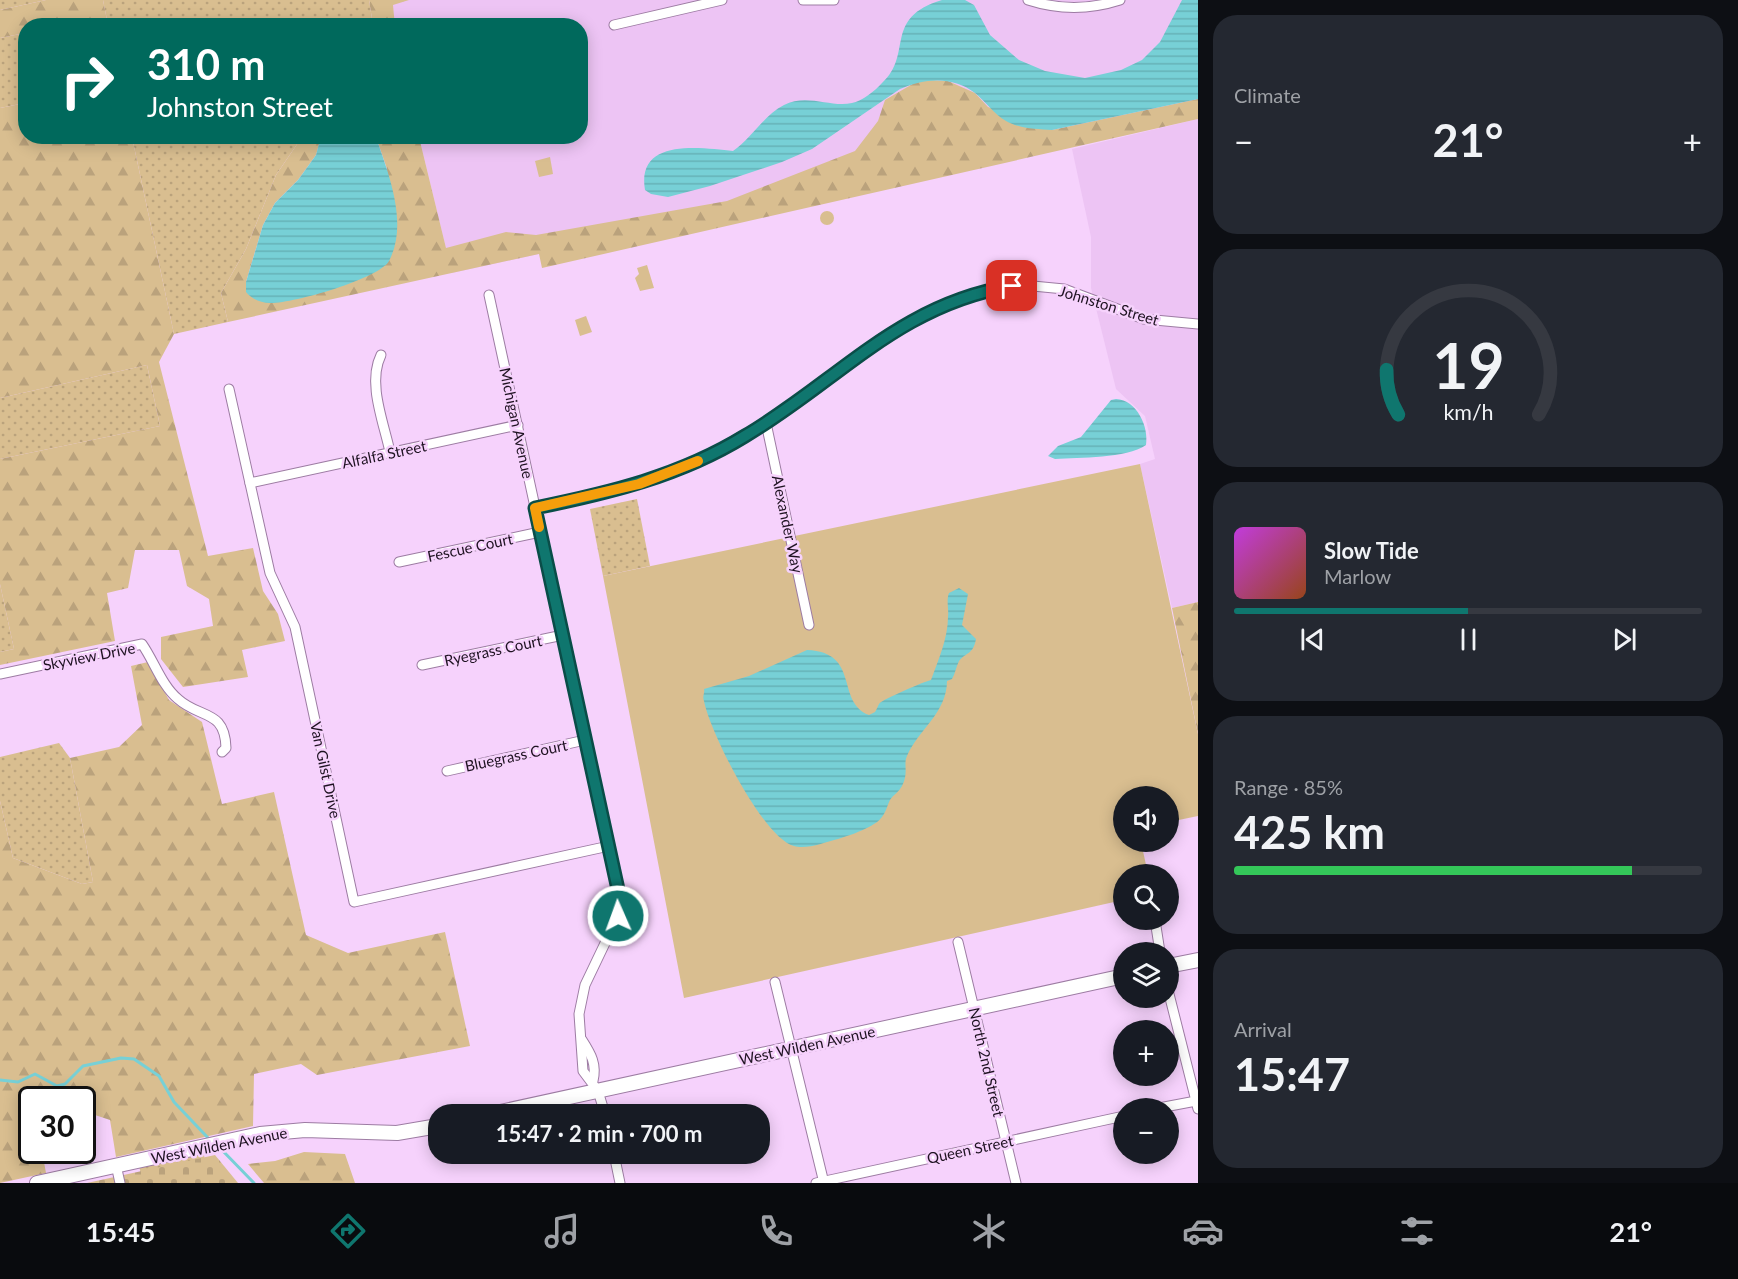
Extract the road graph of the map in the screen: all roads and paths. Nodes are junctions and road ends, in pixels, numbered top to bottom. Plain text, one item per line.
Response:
1 (722, 0) edge
2 (803, 0) edge
3 (834, 0) edge
4 (1028, 0) edge
5 (1120, 0) edge
6 (614, 25) dead end
7 (489, 295) dead end
8 (1198, 324) edge
9 (381, 355) dead end
10 (229, 389) dead end
11 (766, 423) junction
12 (518, 425) junction
13 (390, 453) junction
14 (250, 483) junction
15 (535, 508) junction
16 (540, 532) junction
17 (399, 562) dead end
18 (809, 625) dead end
19 (563, 635) junction
20 (422, 665) dead end
21 (0, 674) edge
22 (585, 740) junction
23 (222, 752) dead end
24 (447, 771) dead end
25 (609, 846) junction
26 (958, 942) dead end
27 (1198, 960) edge
28 (1179, 964) edge
29 (1113, 978) edge
30 (776, 982) dead end
31 (1173, 1008) edge
32 (974, 1009) junction
33 (791, 1048) junction
34 (595, 1086) junction
35 (528, 1104) edge
36 (601, 1104) edge
37 (1197, 1105) edge
38 (1179, 1106) edge
39 (1113, 1118) edge
40 (428, 1128) edge
41 (1006, 1141) junction
42 (616, 1164) edge
43 (116, 1165) junction
44 (821, 1182) edge
45 (37, 1183) edge
46 (120, 1183) edge
47 (620, 1183) edge
48 (1016, 1183) edge

1 - 6 street
2 - 3 street
4 - 5 street
7 - 12 street, Michigan Avenue
8 - 11 street, Johnston Street
9 - 13 street
10 - 14 street, Van Gilst Drive
11 - 15 street, Johnston Street
11 - 18 street, Alexander Way
12 - 13 street, Alfalfa Street
12 - 15 street, Michigan Avenue
13 - 14 street, Alfalfa Street
14 - 25 street, Van Gilst Drive
15 - 16 street, Michigan Avenue
16 - 17 street, Fescue Court
16 - 19 street, Michigan Avenue
19 - 20 street, Ryegrass Court
19 - 22 street, Michigan Avenue
21 - 23 street, Skyview Drive
22 - 24 street, Bluegrass Court
22 - 25 street, Michigan Avenue
25 - 34 street, Michigan Avenue
26 - 32 street, North 2nd Street
27 - 28 street
29 - 32 street, West Wilden Avenue
30 - 33 street
31 - 37 street
32 - 33 street, West Wilden Avenue
32 - 41 street, North 2nd Street
33 - 34 street, West Wilden Avenue
33 - 44 street
34 - 35 street, West Wilden Avenue
34 - 36 street, Michigan Avenue
37 - 38 street
39 - 41 street, Queen Street
40 - 43 street, West Wilden Avenue
41 - 44 street, Queen Street
41 - 48 street, North 2nd Street
42 - 47 street
43 - 45 street, West Wilden Avenue
43 - 46 street

